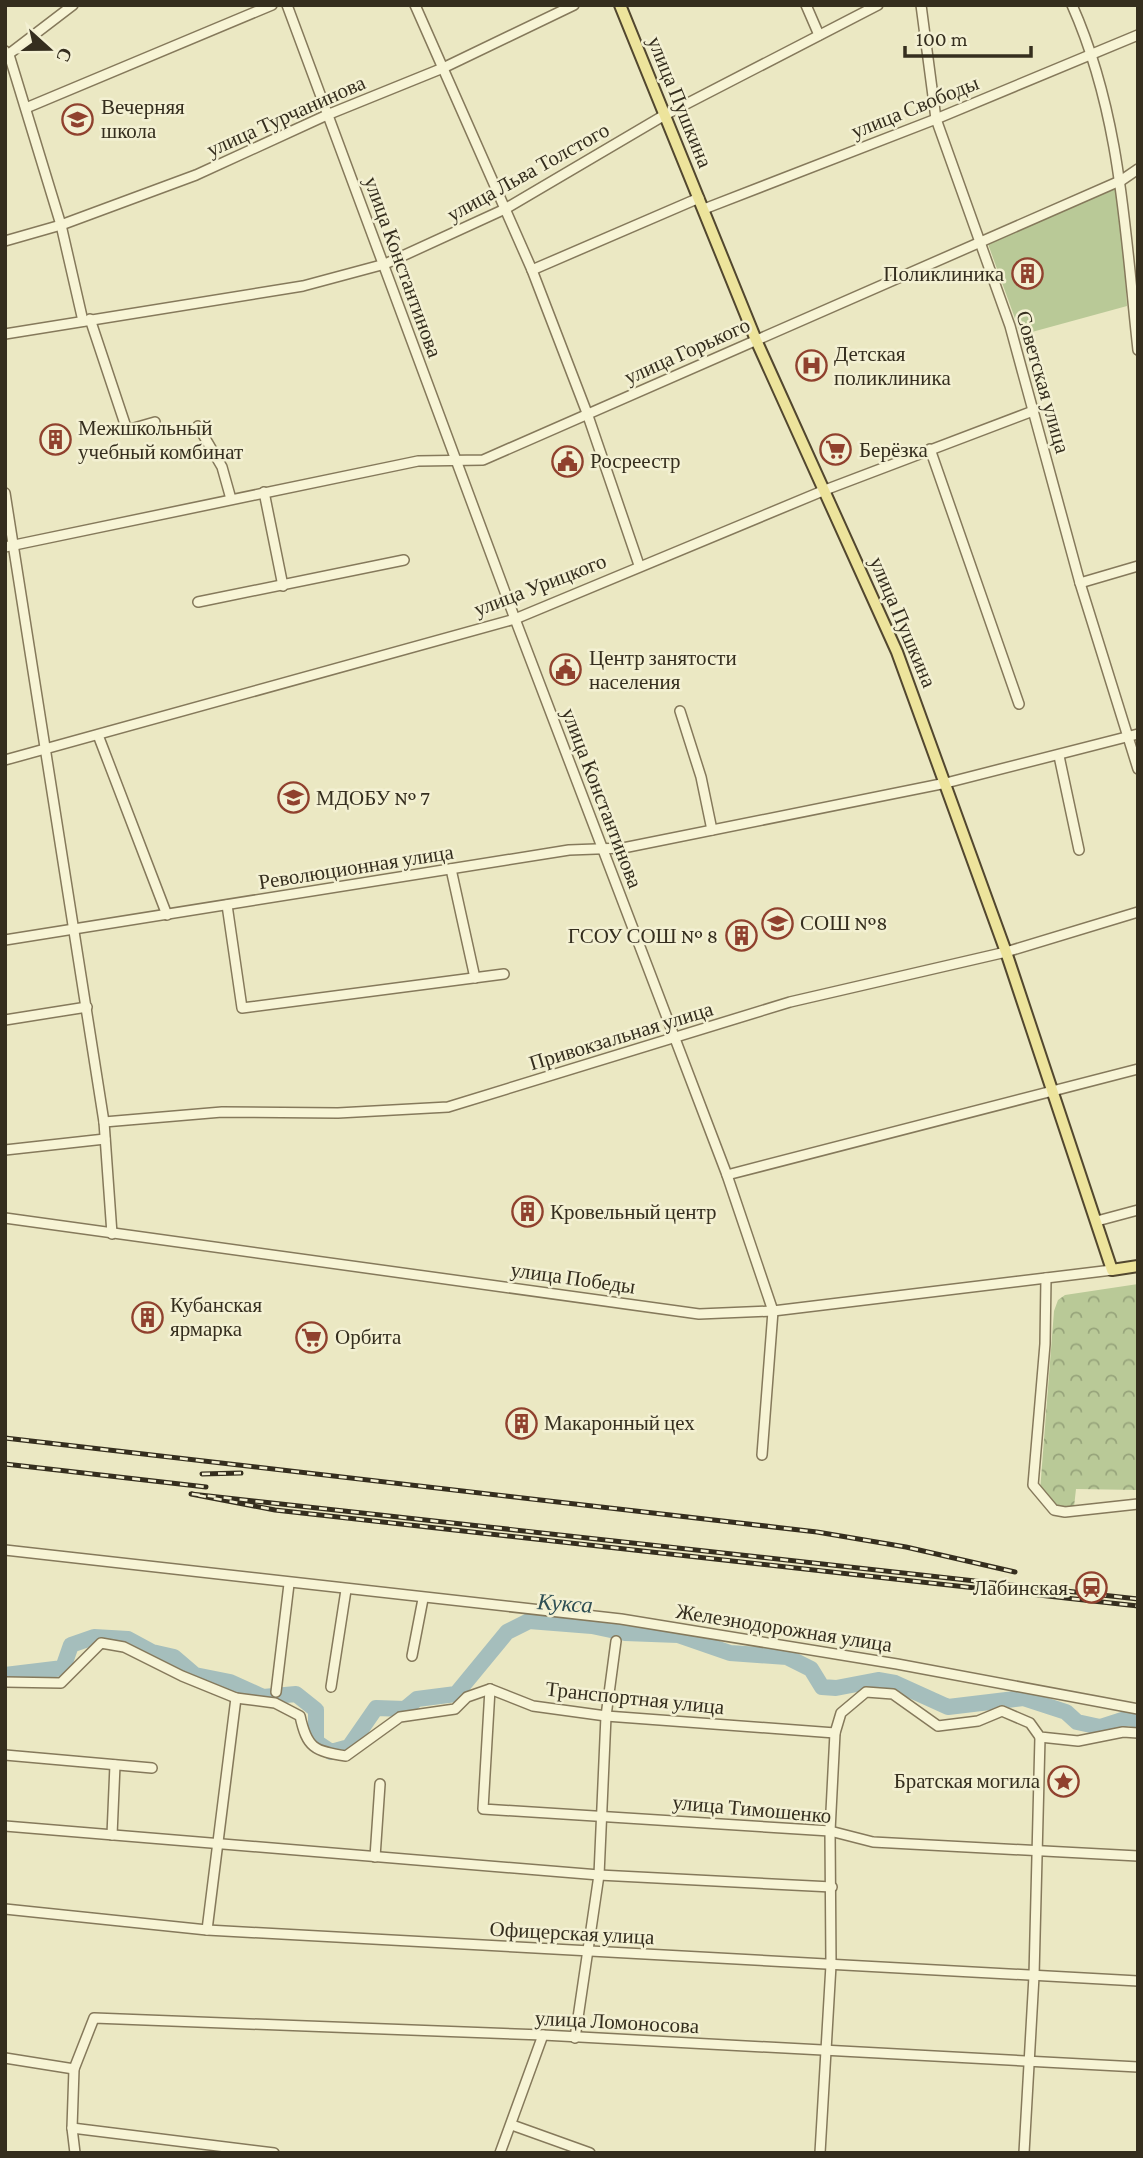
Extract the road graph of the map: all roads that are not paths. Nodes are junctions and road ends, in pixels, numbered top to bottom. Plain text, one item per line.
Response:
1 (64, 5) edge
2 (73, 5) edge
3 (272, 5) edge
4 (287, 5) edge
5 (415, 5) edge
6 (574, 5) edge
7 (620, 5) edge
8 (806, 5) edge
9 (878, 5) edge
10 (921, 5) edge
11 (1072, 5) edge
12 (1138, 35) edge
13 (819, 36) junction
14 (1093, 52) junction
15 (6, 53) edge
16 (443, 68) junction
17 (26, 108) junction
18 (327, 115) junction
19 (663, 116) junction
20 (936, 119) junction
21 (1138, 169) edge
22 (1122, 180) junction
23 (699, 198) junction
24 (505, 209) junction
25 (704, 209) junction
26 (61, 225) junction
27 (5, 241) edge
28 (982, 243) junction
29 (385, 264) junction
30 (531, 270) junction
31 (1136, 310) edge
32 (86, 320) junction
33 (5, 334) edge
34 (756, 340) junction
35 (1138, 350) edge
36 (1033, 411) junction
37 (587, 413) junction
38 (155, 422) dead end
39 (198, 426) dead end
40 (930, 449) junction
41 (455, 459) junction
42 (825, 490) junction
43 (264, 492) junction
44 (5, 493) edge
45 (232, 499) junction
46 (10, 546) edge
47 (404, 560) dead end
48 (639, 565) junction
49 (1138, 566) edge
50 (1080, 583) junction
51 (283, 586) junction
52 (198, 602) dead end
53 (515, 619) junction
54 (1019, 704) dead end
55 (680, 711) dead end
56 (1138, 734) edge
57 (98, 735) junction
58 (1128, 738) junction
59 (46, 750) junction
60 (1059, 756) junction
61 (5, 760) edge
62 (1138, 769) edge
63 (946, 783) junction
64 (712, 830) junction
65 (602, 848) junction
66 (1079, 850) dead end
67 (452, 869) junction
68 (227, 905) junction
69 (1138, 912) edge
70 (167, 915) junction
71 (75, 930) junction
72 (5, 940) edge
73 (1006, 952) junction
74 (503, 974) dead end
75 (475, 978) junction
76 (87, 1007) junction
77 (5, 1020) edge
78 (676, 1037) junction
79 (1138, 1069) edge
80 (1055, 1093) junction
81 (104, 1122) junction
82 (105, 1139) junction
83 (5, 1150) edge
84 (727, 1175) junction
85 (1138, 1210) edge
86 (5, 1218) edge
87 (1097, 1221) junction
88 (113, 1234) junction
89 (1138, 1266) edge
90 (1112, 1269) junction
91 (1045, 1278) junction
92 (773, 1311) junction
93 (762, 1455) dead end
94 (1138, 1504) edge
95 (5, 1549) edge
96 (289, 1584) junction
97 (346, 1590) junction
98 (423, 1599) junction
99 (616, 1640) dead end
100 (412, 1656) dead end
101 (5, 1682) edge
102 (331, 1686) dead end
103 (490, 1689) junction
104 (276, 1692) dead end
105 (236, 1698) junction
106 (1138, 1709) edge
107 (606, 1716) junction
108 (835, 1733) junction
109 (1138, 1733) edge
110 (1040, 1737) junction
111 (5, 1755) edge
112 (115, 1765) junction
113 (152, 1768) dead end
114 (380, 1784) dead end
115 (601, 1815) junction
116 (5, 1826) edge
117 (831, 1831) junction
118 (112, 1835) junction
119 (219, 1846) junction
120 (1035, 1850) junction
121 (1138, 1856) edge
122 (375, 1857) junction
123 (599, 1875) junction
124 (832, 1887) junction
125 (5, 1909) edge
126 (207, 1930) junction
127 (589, 1952) junction
128 (831, 1965) junction
129 (1034, 1976) junction
130 (1138, 1981) edge
131 (543, 2035) junction
132 (575, 2038) junction
133 (826, 2049) junction
134 (5, 2058) edge
135 (1029, 2061) junction
136 (1138, 2067) edge
137 (75, 2069) junction
138 (512, 2125) junction
139 (72, 2128) junction
140 (75, 2153) edge
141 (274, 2153) edge
142 (500, 2153) edge
143 (590, 2153) edge
144 (820, 2153) edge
145 (1024, 2153) edge

1 - 15 street
2 - 15 street
3 - 17 street
4 - 18 street, улица Константинова
5 - 16 street
6 - 16 street, улица Турчанинова
7 - 19 main road, улица Пушкина
8 - 13 street
9 - 13 street, улица Льва Толстого
10 - 20 street, Советская улица
11 - 14 street
12 - 14 street, улица Свободы
13 - 19 street, улица Льва Толстого
14 - 20 street, улица Свободы
14 - 22 street
15 - 17 street
16 - 18 street, улица Турчанинова
16 - 24 street
17 - 26 street
18 - 26 street, улица Турчанинова
18 - 29 street, улица Константинова
19 - 23 main road, улица Пушкина
19 - 24 street, улица Льва Толстого
20 - 25 street, улица Свободы
20 - 28 street, Советская улица
21 - 22 street, улица Горького
22 - 28 street, улица Горького
22 - 31 street
23 - 25 main road, улица Пушкина
23 - 30 street
24 - 29 street, улица Льва Толстого
24 - 30 street
25 - 34 main road, улица Пушкина
26 - 27 street, улица Турчанинова
26 - 32 street
28 - 34 street, улица Горького
28 - 36 street, Советская улица
29 - 32 street, улица Льва Толстого
29 - 41 street, улица Константинова
30 - 37 street
31 - 35 street
32 - 33 street, улица Льва Толстого
32 - 38 street
34 - 37 street, улица Горького
34 - 42 main road, улица Пушкина
36 - 40 street, улица Урицкого
36 - 50 street, Советская улица
37 - 41 street, улица Горького
37 - 48 street
39 - 45 street
40 - 42 street, улица Урицкого
40 - 54 street
41 - 43 street, улица Горького
41 - 53 street, улица Константинова
42 - 48 street, улица Урицкого
42 - 63 main road, улица Пушкина
43 - 45 street, улица Горького
43 - 51 street
44 - 46 street
45 - 46 street, улица Горького
46 - 59 street
47 - 51 street
48 - 53 street, улица Урицкого
49 - 50 street
50 - 58 street, Советская улица
51 - 52 street
53 - 57 street, улица Урицкого
53 - 65 street, улица Константинова
55 - 64 street
56 - 58 street, Революционная улица
57 - 59 street, улица Урицкого
57 - 70 street
58 - 60 street, Революционная улица
58 - 62 street, Советская улица
59 - 61 street, улица Урицкого
59 - 71 street
60 - 63 street, Революционная улица
60 - 66 street
63 - 64 street, Революционная улица
63 - 73 main road, улица Пушкина
64 - 65 street, Революционная улица
65 - 67 street, Революционная улица
65 - 78 street, улица Константинова
67 - 68 street, Революционная улица
67 - 75 street
68 - 70 street, Революционная улица
68 - 75 street
69 - 73 street, Привокзальная улица
70 - 71 street, Революционная улица
71 - 72 street, Революционная улица
71 - 76 street
73 - 78 street, Привокзальная улица
73 - 80 main road, улица Пушкина
74 - 75 street
76 - 77 street
76 - 81 street
78 - 81 street, Привокзальная улица
78 - 84 street, улица Константинова
79 - 80 street
80 - 84 street
80 - 87 main road, улица Пушкина
81 - 82 street
82 - 83 street
82 - 88 street
84 - 92 street, улица Константинова
85 - 87 street
86 - 88 street, улица Победы
87 - 90 main road, улица Пушкина
88 - 92 street, улица Победы
89 - 90 main road, улица Победы
90 - 91 street, улица Победы
91 - 92 street, улица Победы
91 - 94 street
92 - 93 street, улица Константинова
95 - 96 street, Железнодорожная улица
96 - 97 street, Железнодорожная улица
96 - 104 street
97 - 98 street, Железнодорожная улица
97 - 102 street
98 - 100 street
98 - 106 street, Железнодорожная улица
99 - 107 street
101 - 105 street
103 - 105 street
103 - 107 street, Транспортная улица
103 - 115 street, улица Тимошенко
105 - 119 street
107 - 108 street, Транспортная улица
107 - 115 street
108 - 110 street
108 - 117 street
109 - 110 street
110 - 120 street
111 - 112 street
112 - 113 street
112 - 118 street
114 - 122 street
115 - 117 street, улица Тимошенко
115 - 123 street
116 - 118 street
117 - 120 street, улица Тимошенко
117 - 124 street
118 - 119 street
119 - 122 street
119 - 126 street
120 - 121 street, улица Тимошенко
120 - 129 street
122 - 123 street
123 - 124 street
123 - 127 street
124 - 128 street
125 - 126 street, Офицерская улица
126 - 127 street, Офицерская улица
127 - 128 street, Офицерская улица
127 - 132 street
128 - 129 street, Офицерская улица
128 - 133 street
129 - 130 street, Офицерская улица
129 - 135 street
131 - 132 street, улица Ломоносова
131 - 137 street, улица Ломоносова
131 - 138 street
132 - 133 street, улица Ломоносова
133 - 135 street, улица Ломоносова
133 - 144 street
134 - 137 street
135 - 136 street, улица Ломоносова
135 - 145 street
137 - 139 street
138 - 142 street
138 - 143 street
139 - 140 street
139 - 141 street

